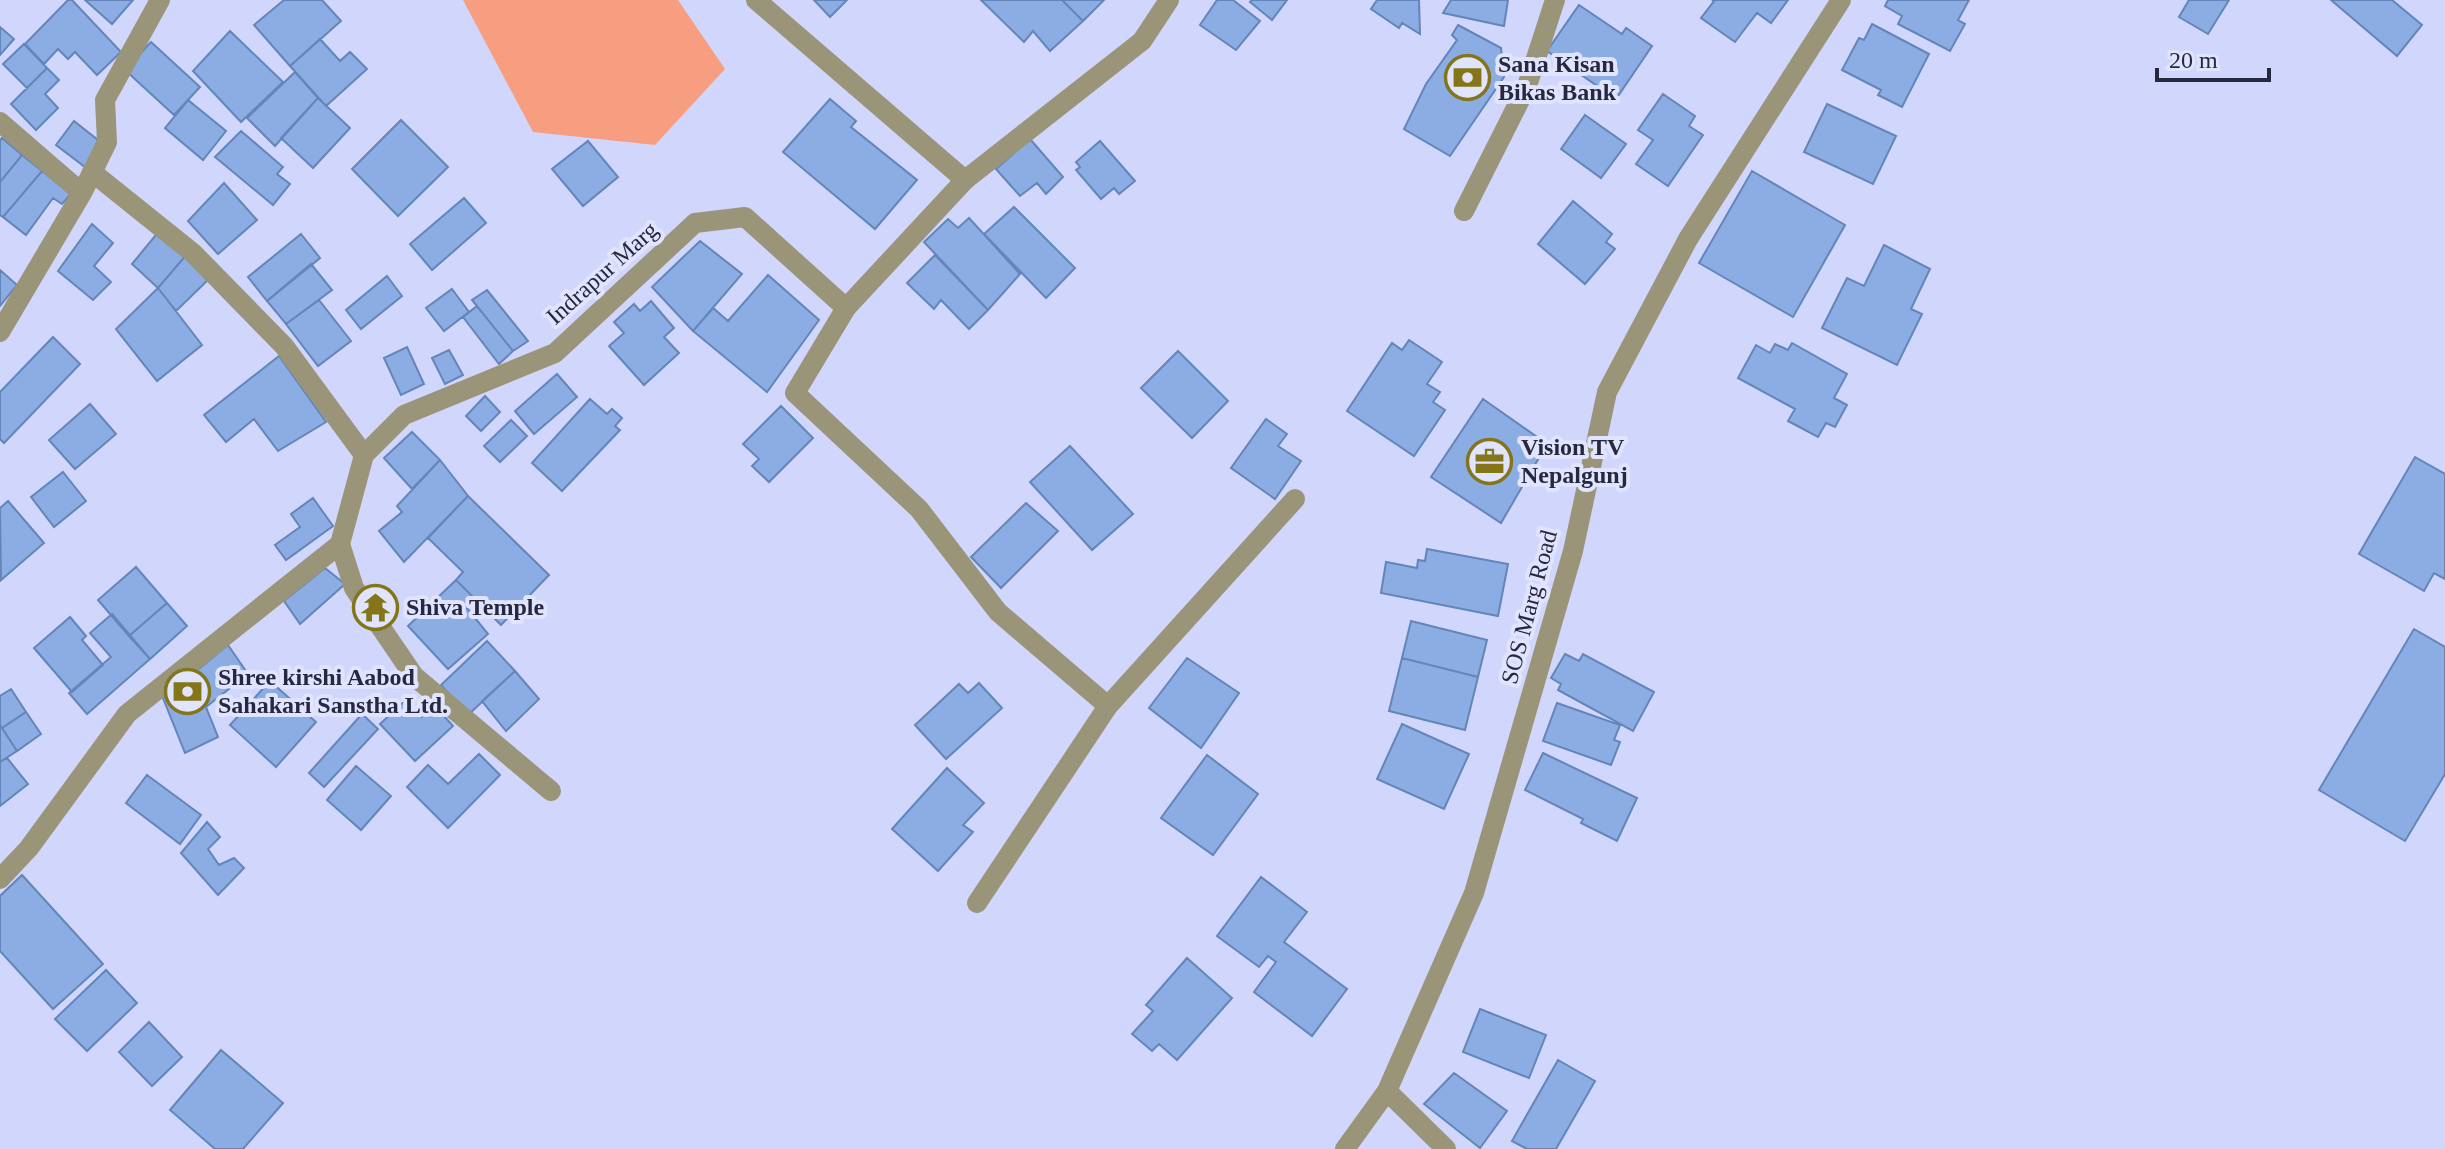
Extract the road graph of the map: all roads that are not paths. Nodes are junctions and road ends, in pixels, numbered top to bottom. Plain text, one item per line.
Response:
1 (160, 0) edge
2 (756, 0) edge
3 (1169, 0) edge
4 (1555, 0) edge
5 (1841, 0) edge
6 (0, 122) edge
7 (92, 172) junction
8 (965, 180) junction
9 (82, 193) junction
10 (1464, 211) dead end
11 (846, 308) junction
12 (0, 332) edge
13 (364, 455) junction
14 (1295, 499) dead end
15 (340, 544) junction
16 (1108, 706) junction
17 (551, 791) dead end
18 (0, 879) edge
19 (977, 903) dead end
20 (1387, 1091) junction
21 (1345, 1149) edge
22 (1446, 1149) edge

1 - 7 street
2 - 8 street
3 - 8 street
4 - 10 street
5 - 20 street, SOS Marg Road
6 - 9 street
7 - 9 street
7 - 13 street
8 - 11 street
9 - 12 street
11 - 13 street, Indrapur Marg
11 - 16 street
13 - 15 street, Indrapur Marg
14 - 16 street
15 - 17 street
15 - 18 street
16 - 19 street
20 - 21 street, SOS Marg Road
20 - 22 street

